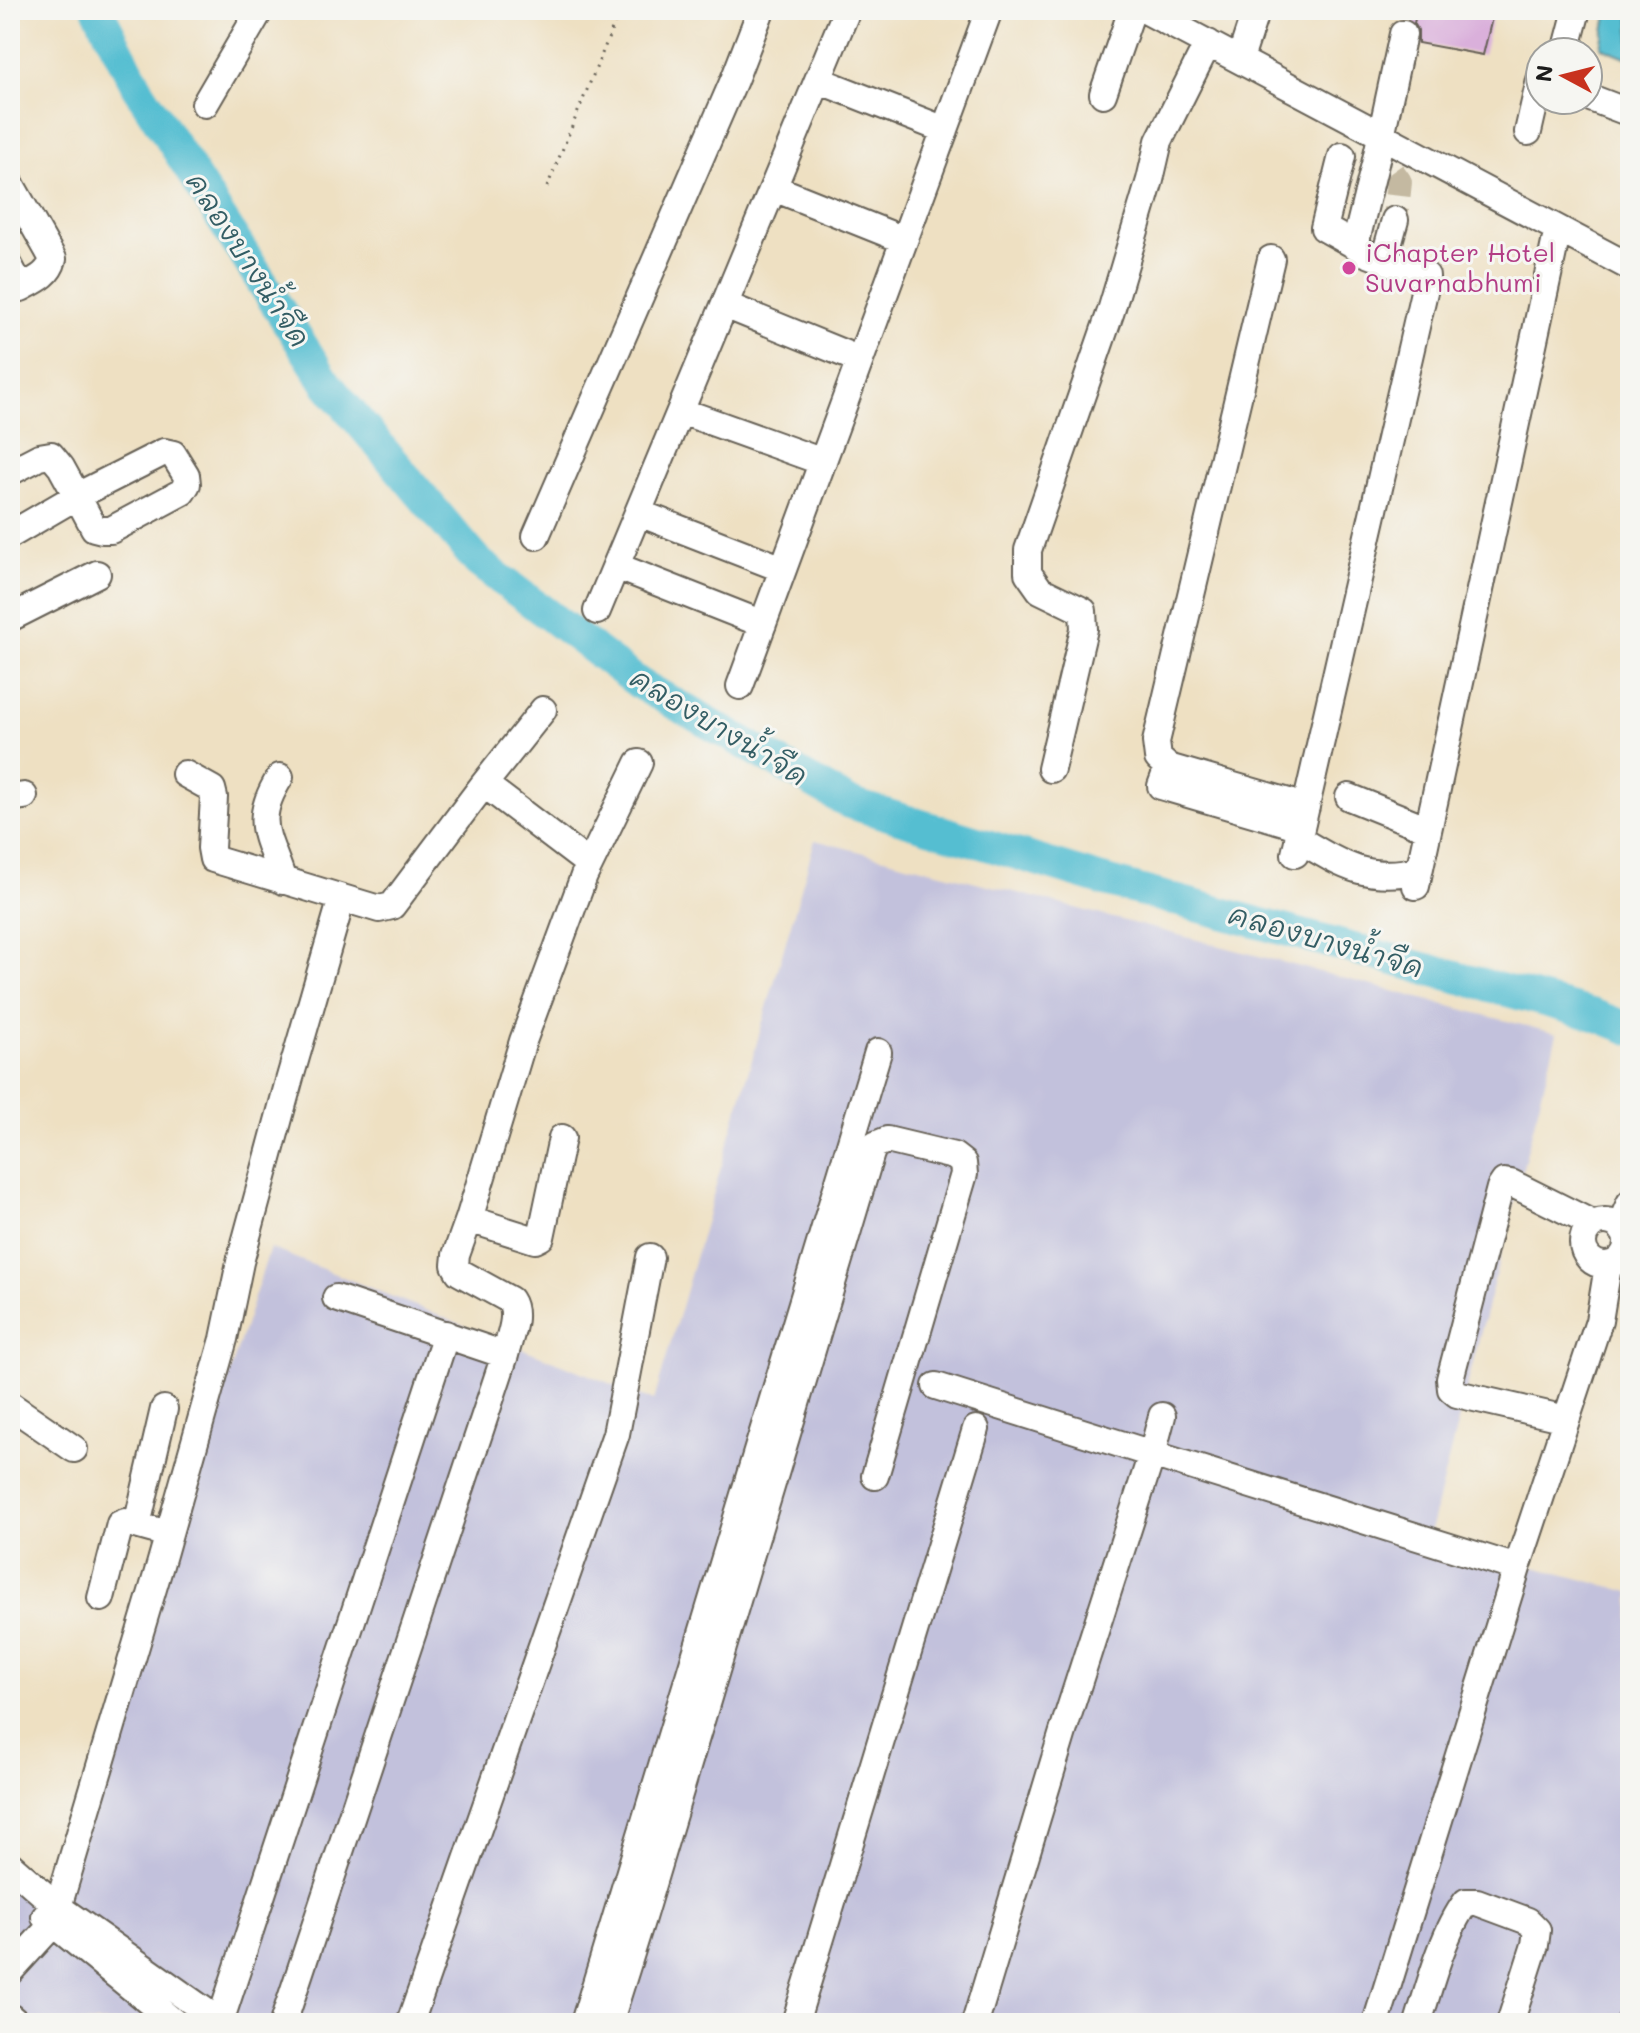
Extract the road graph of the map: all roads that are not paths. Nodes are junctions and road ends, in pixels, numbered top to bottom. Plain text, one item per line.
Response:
1 (260, 10) edge
2 (761, 10) edge
3 (847, 10) edge
4 (989, 10) edge
5 (1132, 10) edge
6 (1145, 10) edge
7 (1256, 10) edge
8 (1577, 10) edge
9 (1403, 34) dead end
10 (1570, 36) edge
11 (1208, 43) junction
12 (1240, 59) junction
13 (818, 80) junction
14 (1604, 86) edge
15 (1103, 94) dead end
16 (1630, 95) edge
17 (1604, 103) edge
18 (205, 104) dead end
19 (1630, 113) edge
20 (1532, 116) edge
21 (945, 130) junction
22 (1528, 132) dead end
23 (1381, 134) junction
24 (1342, 156) dead end
25 (10, 183) edge
26 (774, 188) junction
27 (1395, 220) tunnel mouth
28 (1558, 229) junction
29 (904, 240) junction
30 (1358, 247) junction
31 (1271, 259) dead end
32 (1384, 260) junction
33 (1630, 267) edge
34 (14, 283) edge
35 (725, 305) junction
36 (860, 360) junction
37 (681, 411) junction
38 (823, 462) junction
39 (10, 472) edge
40 (639, 513) junction
41 (10, 535) edge
42 (536, 536) dead end
43 (616, 566) junction
44 (783, 569) junction
45 (97, 574) dead end
46 (597, 611) dead end
47 (10, 618) edge
48 (763, 624) junction
49 (740, 686) dead end
50 (543, 710) dead end
51 (639, 763) dead end
52 (1051, 769) dead end
53 (185, 774) dead end
54 (280, 777) dead end
55 (484, 784) junction
56 (1349, 797) dead end
57 (1428, 829) junction
58 (1300, 832) junction
59 (589, 864) junction
60 (283, 881) junction
61 (342, 898) junction
62 (878, 1052) dead end
63 (562, 1138) dead end
64 (469, 1219) junction
65 (1593, 1224) junction
66 (1627, 1226) edge
67 (650, 1257) dead end
68 (1608, 1266) junction
69 (336, 1298) dead end
70 (446, 1334) junction
71 (505, 1355) junction
72 (936, 1386) dead end
73 (10, 1405) edge
74 (164, 1409) dead end
75 (1162, 1416) dead end
76 (1566, 1419) junction
77 (976, 1429) dead end
78 (74, 1449) dead end
79 (1152, 1454) junction
80 (875, 1476) dead end
81 (137, 1525) junction
82 (168, 1534) junction
83 (1517, 1568) junction
84 (101, 1598) dead end
85 (159, 1599) dead end
86 (10, 1865) edge
87 (10, 1885) edge
88 (61, 1916) junction
89 (10, 1971) edge
90 (10, 2017) edge
91 (221, 2022) edge
92 (17, 2023) edge
93 (175, 2023) edge
94 (283, 2023) edge
95 (410, 2023) edge
96 (584, 2023) edge
97 (609, 2023) edge
98 (795, 2023) edge
99 (975, 2023) edge
100 (1376, 2023) edge
101 (1418, 2023) edge
102 (1510, 2023) edge

1 - 18 street
2 - 42 street
3 - 13 street
4 - 21 street
5 - 15 street
6 - 11 street
7 - 12 street
8 - 10 street
9 - 23 street
11 - 12 street
11 - 52 street
12 - 23 street
13 - 21 street
13 - 26 street
14 - 16 street
17 - 19 street
20 - 22 street
21 - 29 street
23 - 28 street
23 - 30 street
24 - 30 street
25 - 34 street
26 - 29 street
26 - 35 street
27 - 32 street
28 - 33 street
28 - 57 street
29 - 36 street
30 - 32 street
31 - 58 street
32 - 58 street
35 - 36 street
35 - 37 street
36 - 38 street
37 - 38 street
37 - 40 street
38 - 44 street
39 - 41 street
40 - 43 street
40 - 44 street
43 - 46 street
43 - 48 street
44 - 48 street
45 - 47 street
48 - 49 street
50 - 55 street
51 - 59 street
53 - 60 street
54 - 60 street
55 - 59 street
55 - 61 street
56 - 57 street
57 - 58 street
59 - 64 street
60 - 61 street
61 - 82 street
62 - 96 street
63 - 64 street
64 - 71 street
65 - 66 street
65 - 68 street
65 - 76 street
66 - 68 street
67 - 95 street
68 - 76 street
69 - 70 street
70 - 71 street
70 - 91 street
71 - 94 street
72 - 79 street
73 - 78 street
74 - 81 street
75 - 79 street
76 - 83 street
77 - 98 street
79 - 83 street
79 - 99 street
80 - 97 street
81 - 82 street
81 - 84 street
82 - 88 street
83 - 100 street
85 - 88 street
86 - 88 street
87 - 88 street
88 - 89 street
88 - 91 street
88 - 93 street
90 - 92 street
101 - 102 street

